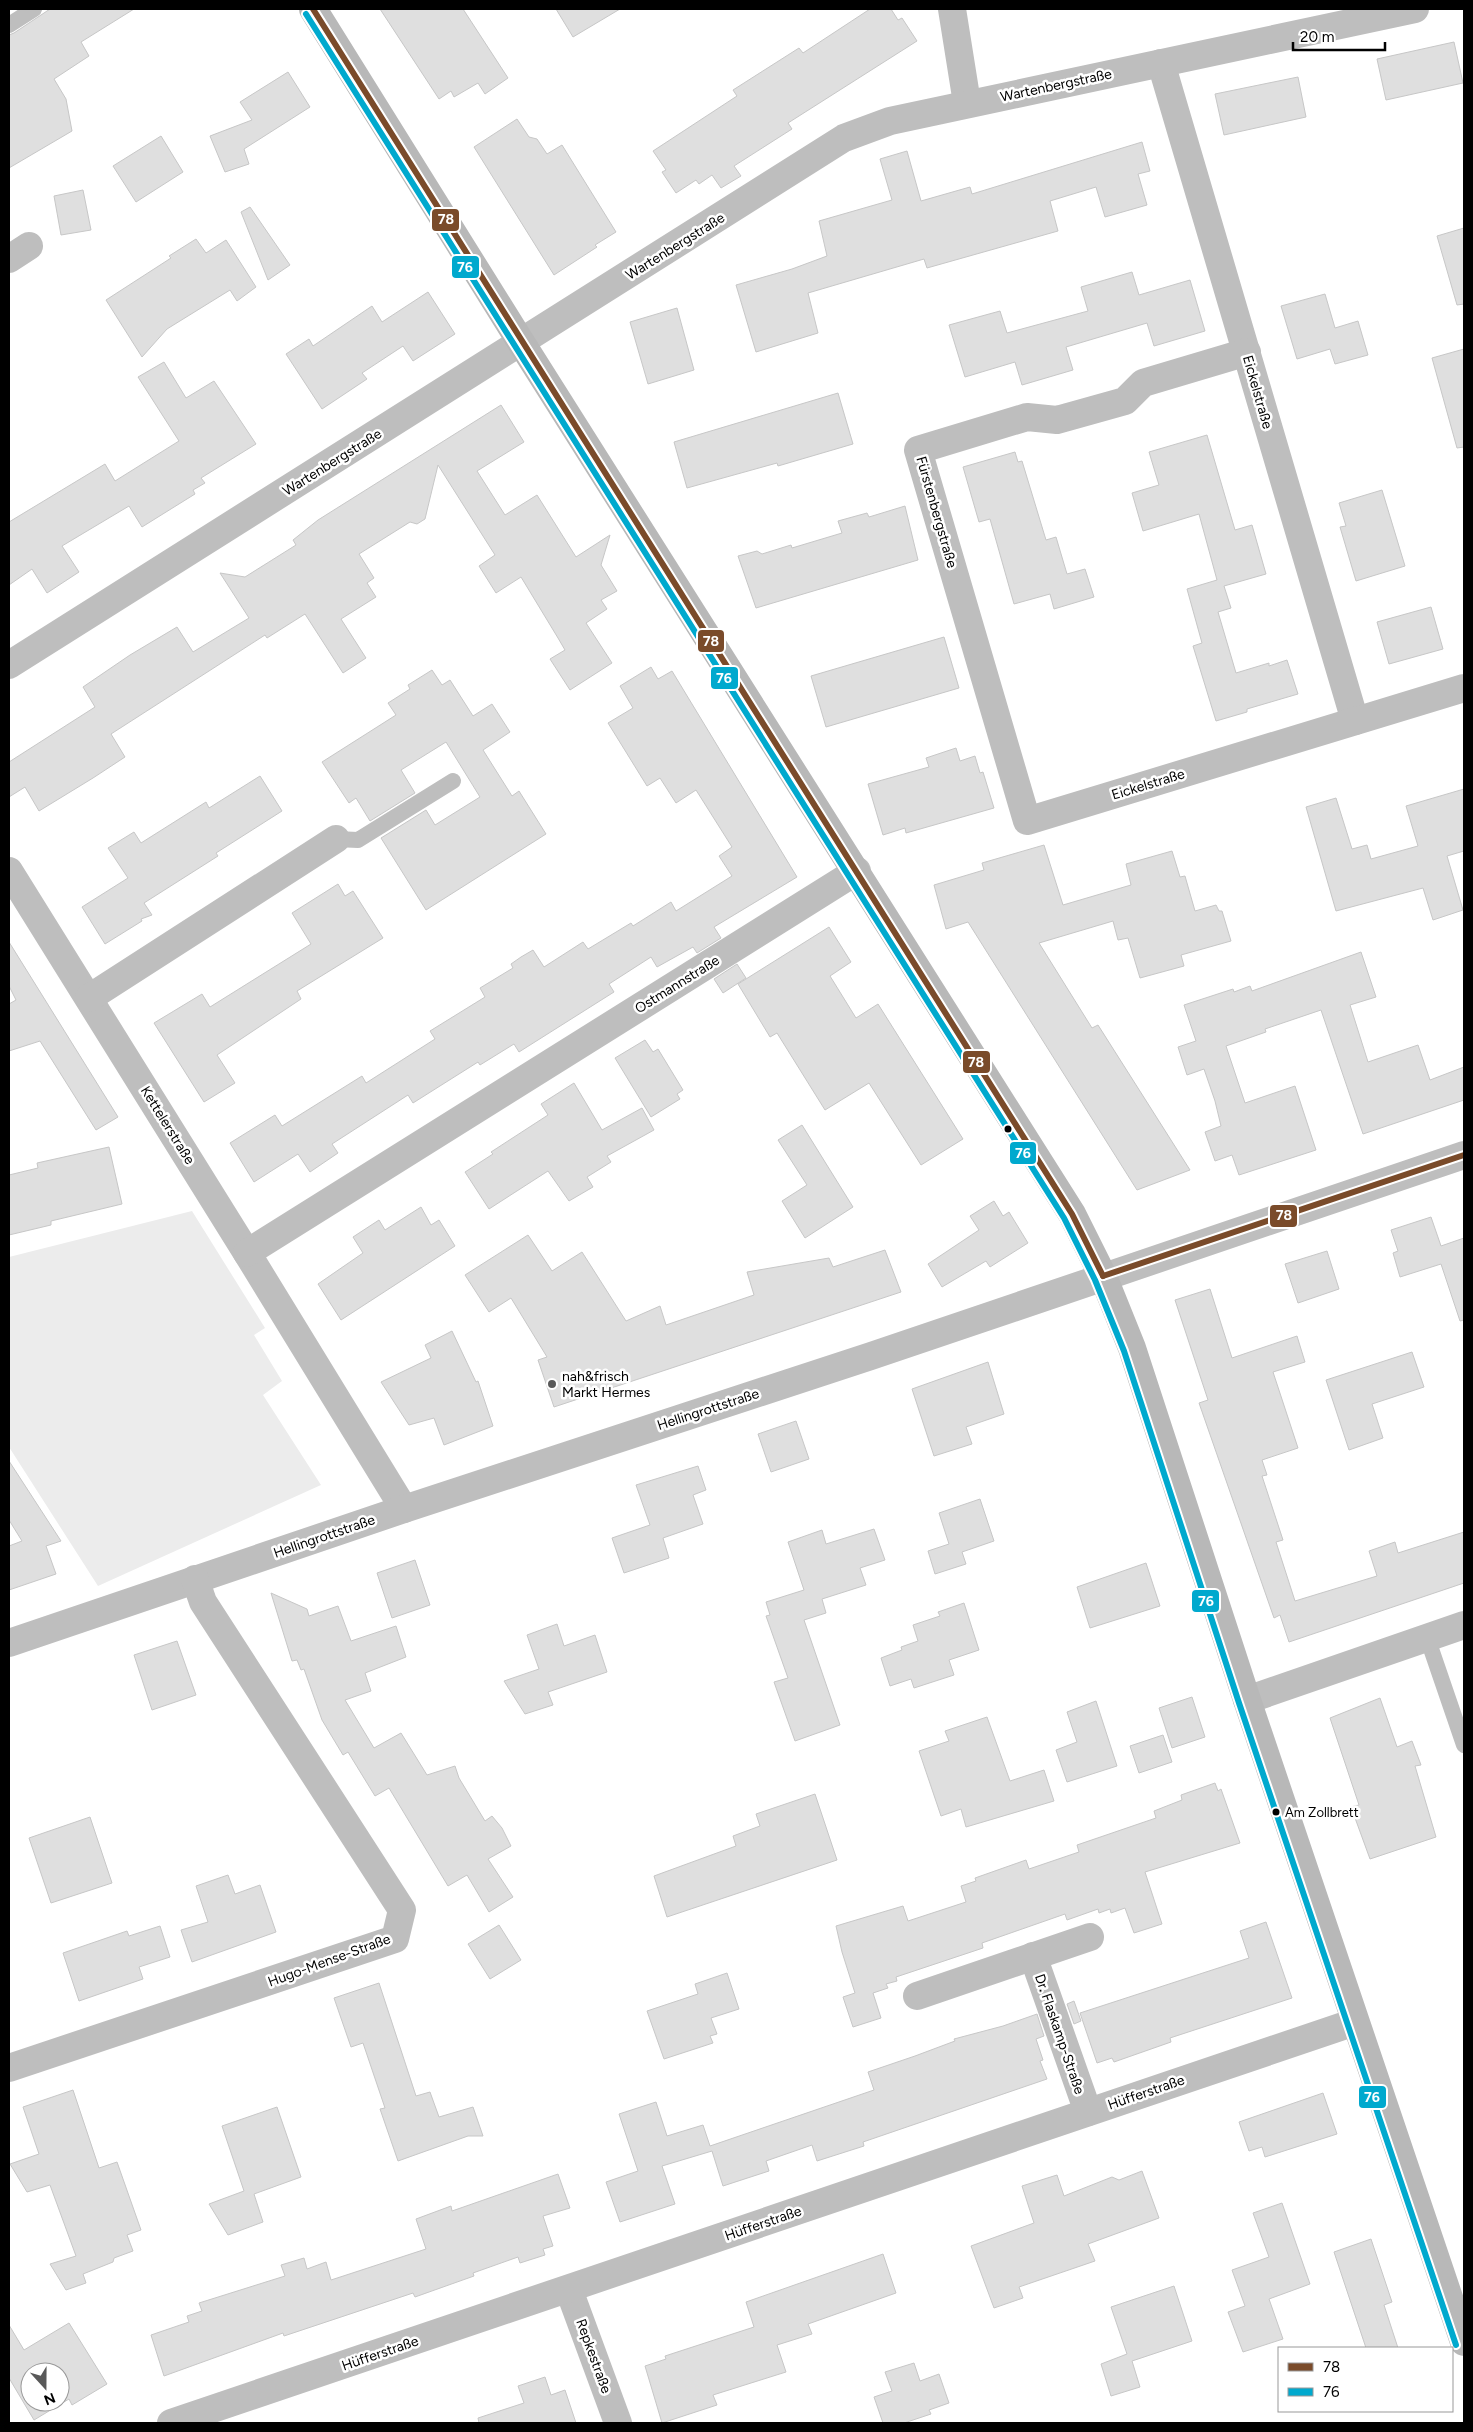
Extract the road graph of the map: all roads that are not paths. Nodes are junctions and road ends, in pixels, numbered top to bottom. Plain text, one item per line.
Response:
1 (34, 9) edge
2 (313, 9) edge
3 (952, 9) edge
4 (1415, 9) edge
5 (9, 25) edge
6 (1161, 64) junction
7 (967, 103) junction
8 (522, 344) junction
9 (1247, 352) junction
10 (9, 665) edge
11 (1464, 688) edge
12 (1355, 721) junction
13 (453, 781) dead end
14 (1027, 821) joint
15 (336, 839) joint
16 (9, 871) edge
17 (858, 872) junction
18 (89, 998) junction
19 (1464, 1155) edge
20 (247, 1253) junction
21 (1103, 1276) junction
22 (404, 1509) junction
23 (195, 1579) junction
24 (1464, 1624) edge
25 (1427, 1637) junction
26 (9, 1643) edge
27 (1247, 1700) junction
28 (1464, 1745) edge
29 (1090, 1936) dead end
30 (1033, 1956) junction
31 (917, 1996) dead end
32 (1355, 2022) junction
33 (9, 2068) edge
34 (1088, 2112) junction
35 (569, 2290) junction
36 (1464, 2342) edge
37 (171, 2423) edge
38 (618, 2423) edge

1 - 5 lane
2 - 8 street
3 - 7 street
4 - 6 street, Wartenbergstraße
6 - 7 street, Wartenbergstraße
6 - 9 street, Eickelstraße
7 - 8 street, Wartenbergstraße
8 - 10 street, Wartenbergstraße
8 - 17 street
9 - 12 street, Eickelstraße
9 - 14 street, Fürstenbergstraße
11 - 12 street, Eickelstraße
12 - 14 street, Eickelstraße
13 - 15 lane
15 - 18 street
16 - 18 street, Kettelerstraße
17 - 20 street, Ostmannstraße
17 - 21 street
18 - 20 street, Kettelerstraße
19 - 21 street, Hellingrottstraße
20 - 22 street, Kettelerstraße
21 - 22 street, Hellingrottstraße
21 - 27 street
22 - 23 street, Hellingrottstraße
23 - 26 street, Hellingrottstraße
23 - 33 street, Hugo-Mense-Straße
24 - 25 street
25 - 27 street
25 - 28 lane
27 - 32 street
29 - 30 street, Dr. Flaskamp-Straße
30 - 31 street, Dr. Flaskamp-Straße
30 - 34 street, Dr. Flaskamp-Straße
32 - 34 street, Hüfferstraße
32 - 36 street
34 - 35 street, Hüfferstraße
35 - 37 street, Hüfferstraße
35 - 38 street, Repkestraße

